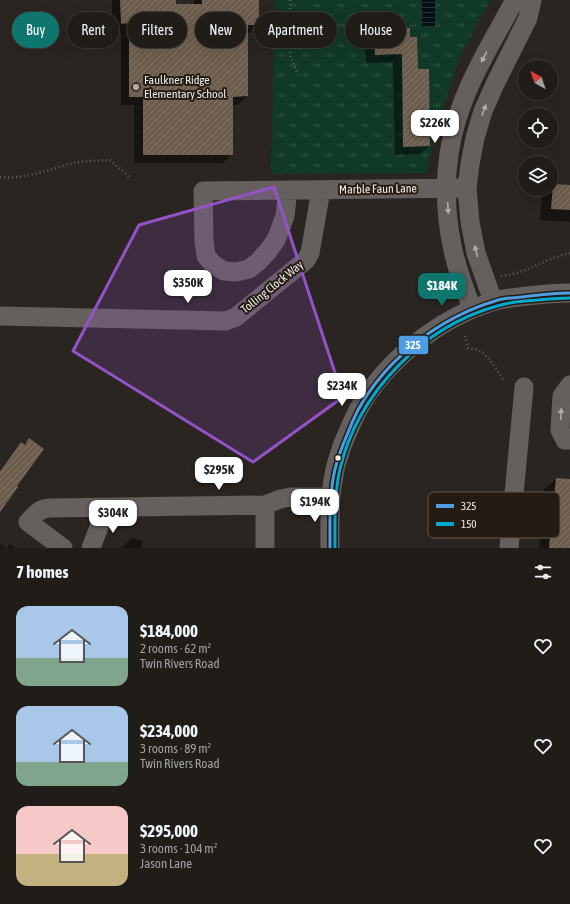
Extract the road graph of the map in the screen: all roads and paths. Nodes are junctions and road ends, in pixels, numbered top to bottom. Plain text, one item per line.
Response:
1 (290, 0) edge
2 (518, 0) edge
3 (532, 0) edge
4 (298, 75) dead end
5 (0, 177) edge
6 (129, 177) dead end
7 (467, 188) junction
8 (446, 189) junction
9 (288, 190) junction
10 (321, 190) junction
11 (570, 253) edge
12 (497, 276) dead end
13 (570, 293) edge
14 (493, 301) junction
15 (472, 309) junction
16 (0, 316) edge
17 (465, 336) dead end
18 (504, 381) dead end
19 (570, 386) edge
20 (524, 387) dead end
21 (570, 440) edge
22 (514, 492) edge
23 (330, 498) junction
24 (265, 505) junction
25 (106, 508) junction
26 (510, 538) edge
27 (63, 548) edge
28 (91, 548) edge
29 (265, 548) edge
30 (330, 548) edge
31 (509, 548) edge

1 - 4 path
2 -> 8 street
7 -> 3 street
5 - 6 path
7 - 8 street, Marble Faun Lane
14 -> 7 street
8 - 10 street, Marble Faun Lane
8 -> 15 street
9 - 9 street, Marble Faun Lane
9 - 10 street, Marble Faun Lane
10 - 16 street, Tolling Clock Way
11 - 12 path
13 - 14 street
14 - 15 street
15 - 23 street
17 - 18 path
21 -> 19 street
20 - 22 street
23 - 24 street
23 - 30 street
24 - 25 street
24 - 29 street
25 - 27 street
25 - 28 street
26 - 31 street

